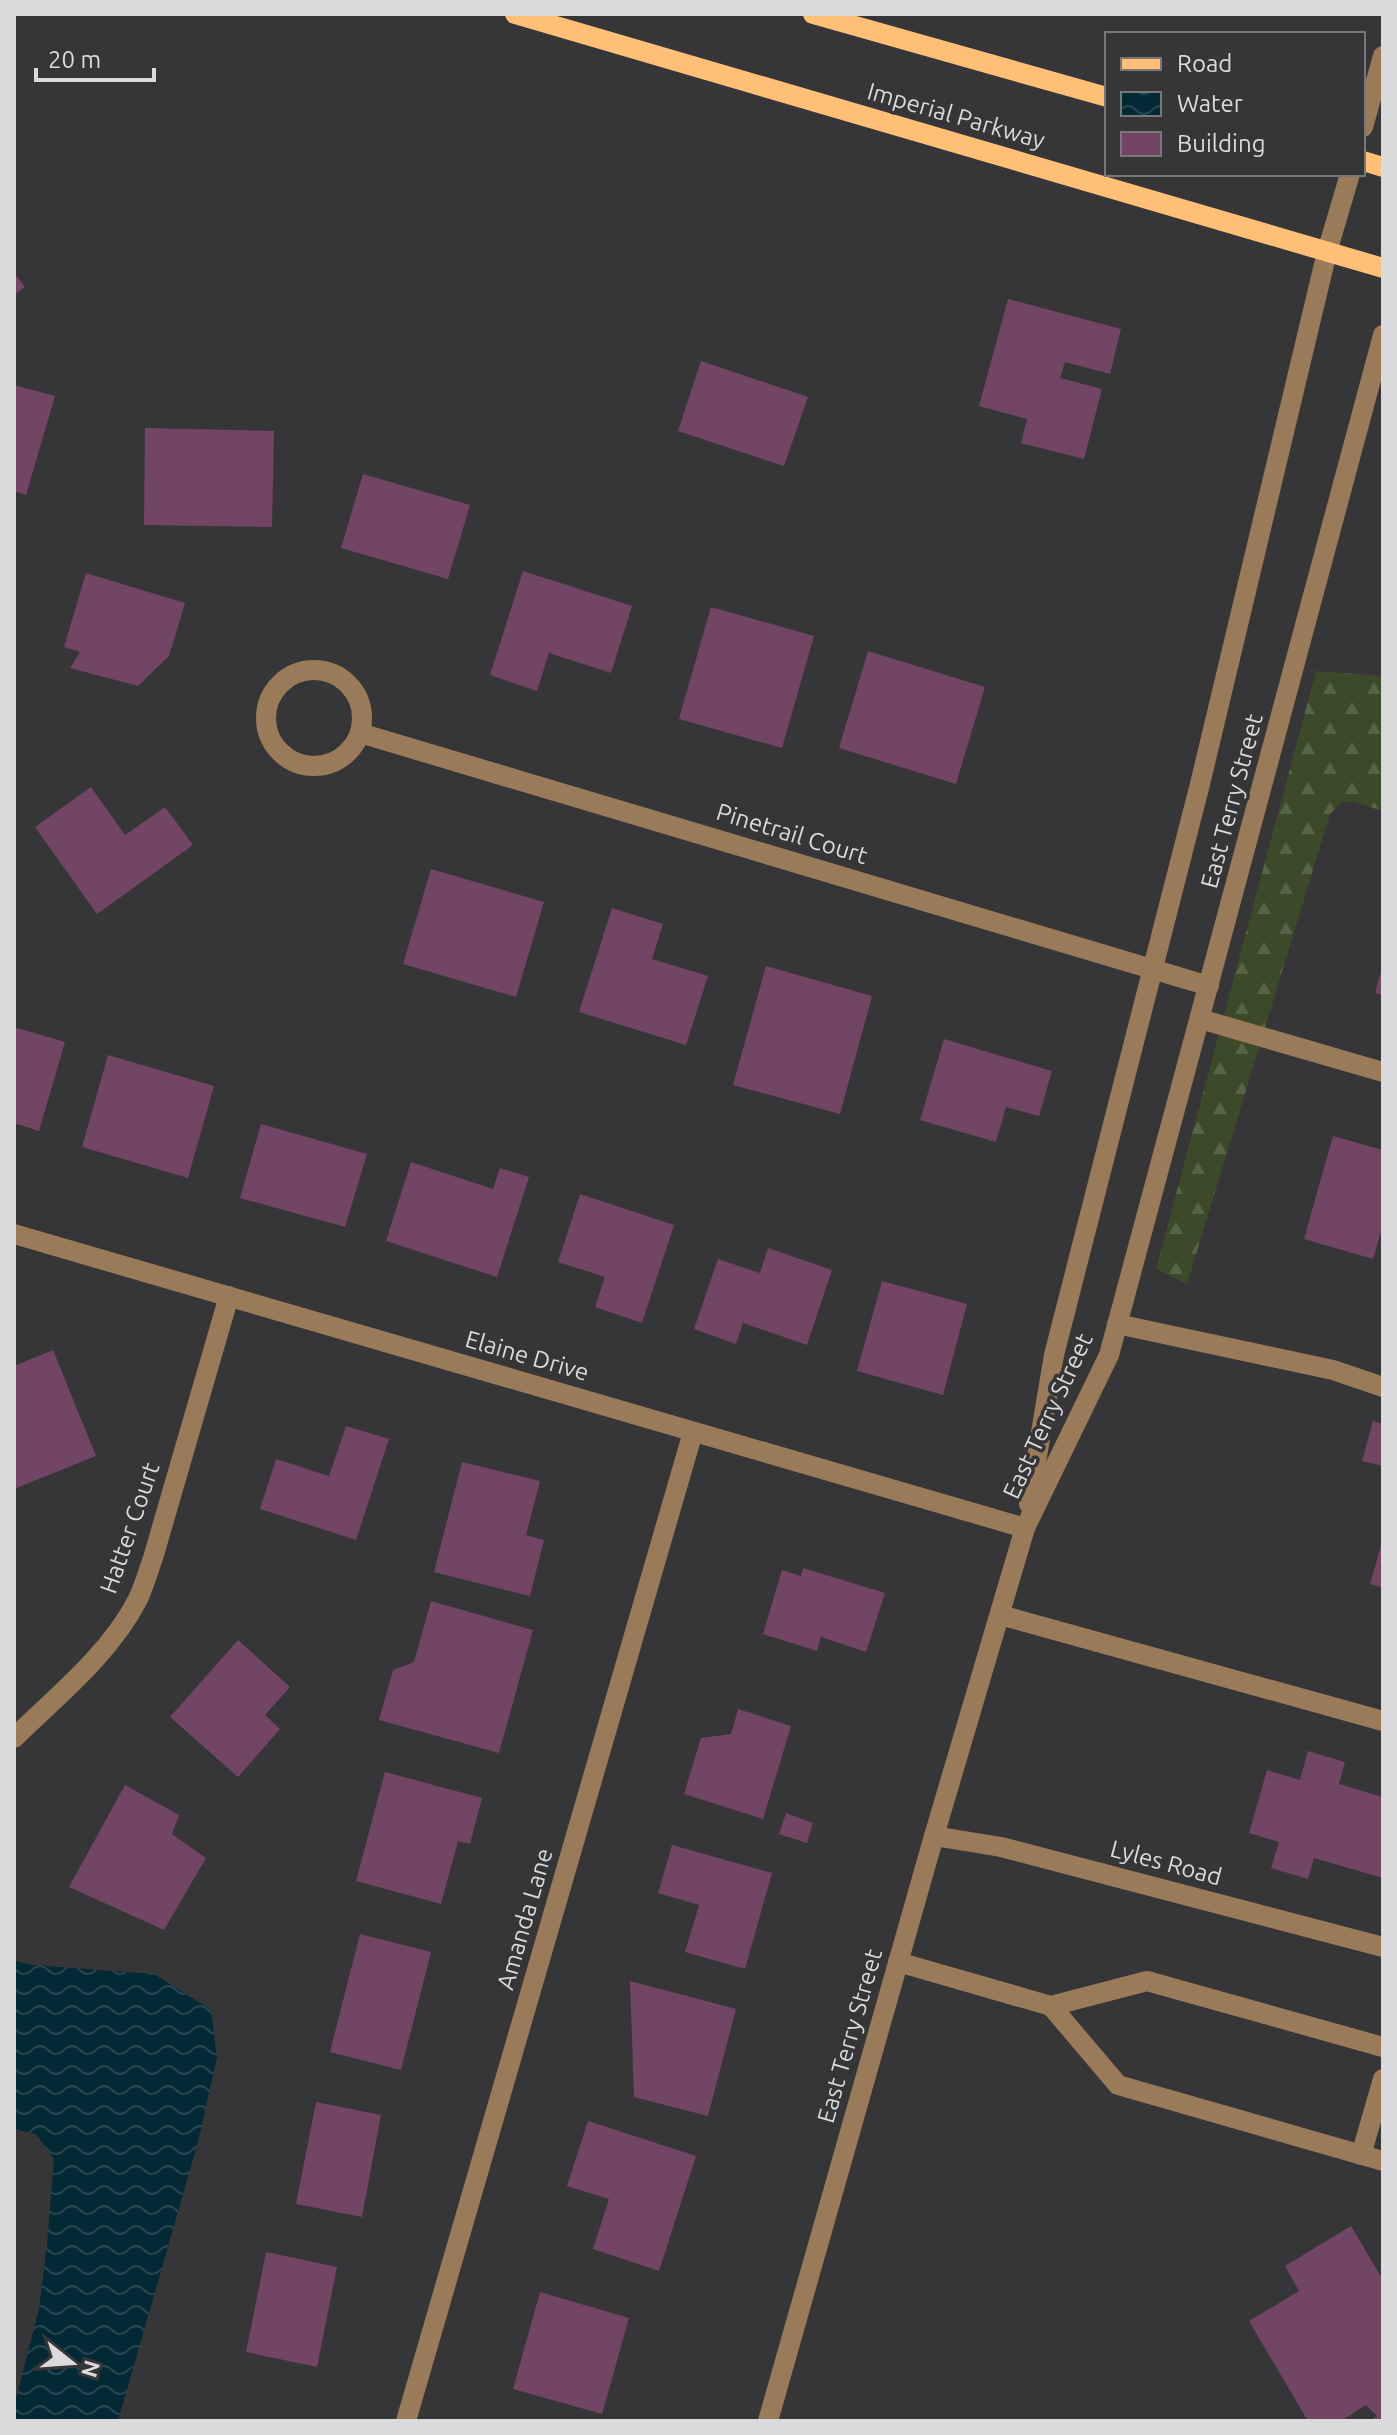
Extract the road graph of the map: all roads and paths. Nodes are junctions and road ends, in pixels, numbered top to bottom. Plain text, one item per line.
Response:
1 (515, 14) edge
2 (813, 14) edge
3 (1383, 56) edge
4 (1105, 96) edge
5 (1365, 120) edge
6 (1349, 176) edge
7 (1327, 252) junction
8 (1383, 268) edge
9 (1383, 335) edge
10 (360, 733) junction
11 (1152, 969) junction
12 (1209, 986) junction
13 (1200, 1019) junction
14 (1383, 1072) edge
15 (14, 1234) edge
16 (229, 1296) junction
17 (1117, 1324) junction
18 (1383, 1387) edge
19 (693, 1432) junction
20 (1025, 1528) junction
21 (1000, 1615) junction
22 (1383, 1721) edge
23 (14, 1738) edge
24 (934, 1836) junction
25 (1383, 1947) edge
26 (898, 1962) junction
27 (1051, 2006) junction
28 (1383, 2047) edge
29 (1383, 2079) edge
30 (1361, 2155) junction
31 (1383, 2161) edge
32 (406, 2421) edge
33 (768, 2421) edge

1 - 7 main road, Imperial Parkway
2 - 4 main road
3 - 5 street
6 - 7 street
7 - 8 main road, Imperial Parkway
7 - 11 street
9 - 12 street, East Terry Street
10 - 10 street
10 - 11 street, Pinetrail Court
11 - 12 street, Pinetrail Court
11 - 20 street
12 - 13 street, East Terry Street
13 - 14 street
13 - 17 street, East Terry Street
15 - 16 street, Elaine Drive
16 - 19 street, Elaine Drive
16 - 23 street, Hatter Court
17 - 18 street
17 - 20 street, East Terry Street
19 - 20 street, Elaine Drive
19 - 32 street, Amanda Lane
20 - 21 street, East Terry Street
21 - 22 street
21 - 24 street, East Terry Street
24 - 25 street, Lyles Road
24 - 26 street, East Terry Street
26 - 27 street
26 - 33 street, East Terry Street
27 - 28 street
27 - 30 street
29 - 30 street
30 - 31 street

